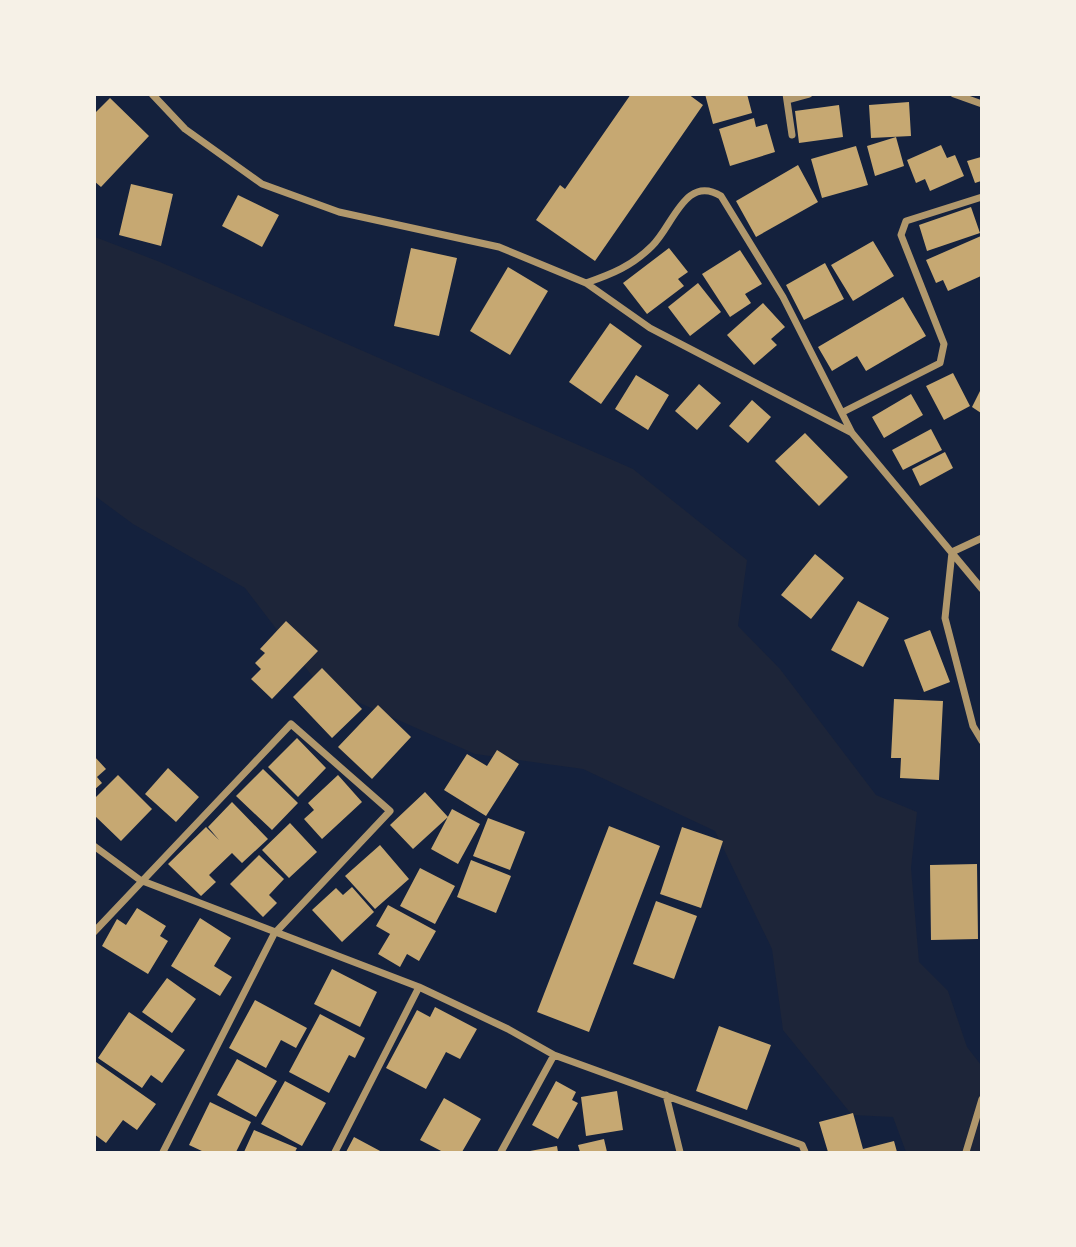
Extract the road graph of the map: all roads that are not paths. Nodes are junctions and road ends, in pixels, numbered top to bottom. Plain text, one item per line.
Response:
1 (152, 94) edge
2 (809, 94) edge
3 (954, 94) edge
4 (787, 97) edge
5 (982, 104) edge
6 (792, 135) dead end
7 (982, 197) edge
8 (586, 283) junction
9 (843, 412) junction
10 (852, 433) junction
11 (982, 538) edge
12 (951, 552) junction
13 (982, 589) edge
14 (982, 741) edge
15 (94, 846) edge
16 (140, 880) junction
17 (94, 932) edge
18 (274, 934) junction
19 (419, 987) junction
20 (554, 1055) junction
21 (666, 1095) junction
22 (982, 1099) edge
23 (163, 1153) edge
24 (335, 1153) edge
25 (501, 1153) edge
26 (680, 1153) edge
27 (805, 1153) edge
28 (966, 1153) edge

1 - 8 street
2 - 4 street
3 - 5 street
4 - 6 street
7 - 9 street
8 - 9 street
8 - 10 street
9 - 10 street
10 - 12 street
11 - 12 street
12 - 13 street
12 - 14 street
15 - 16 street
16 - 17 street
16 - 18 street
16 - 18 street
18 - 19 street
18 - 23 street
19 - 20 street
19 - 24 street
20 - 21 street
20 - 25 street
21 - 26 street
21 - 27 street
22 - 28 street

